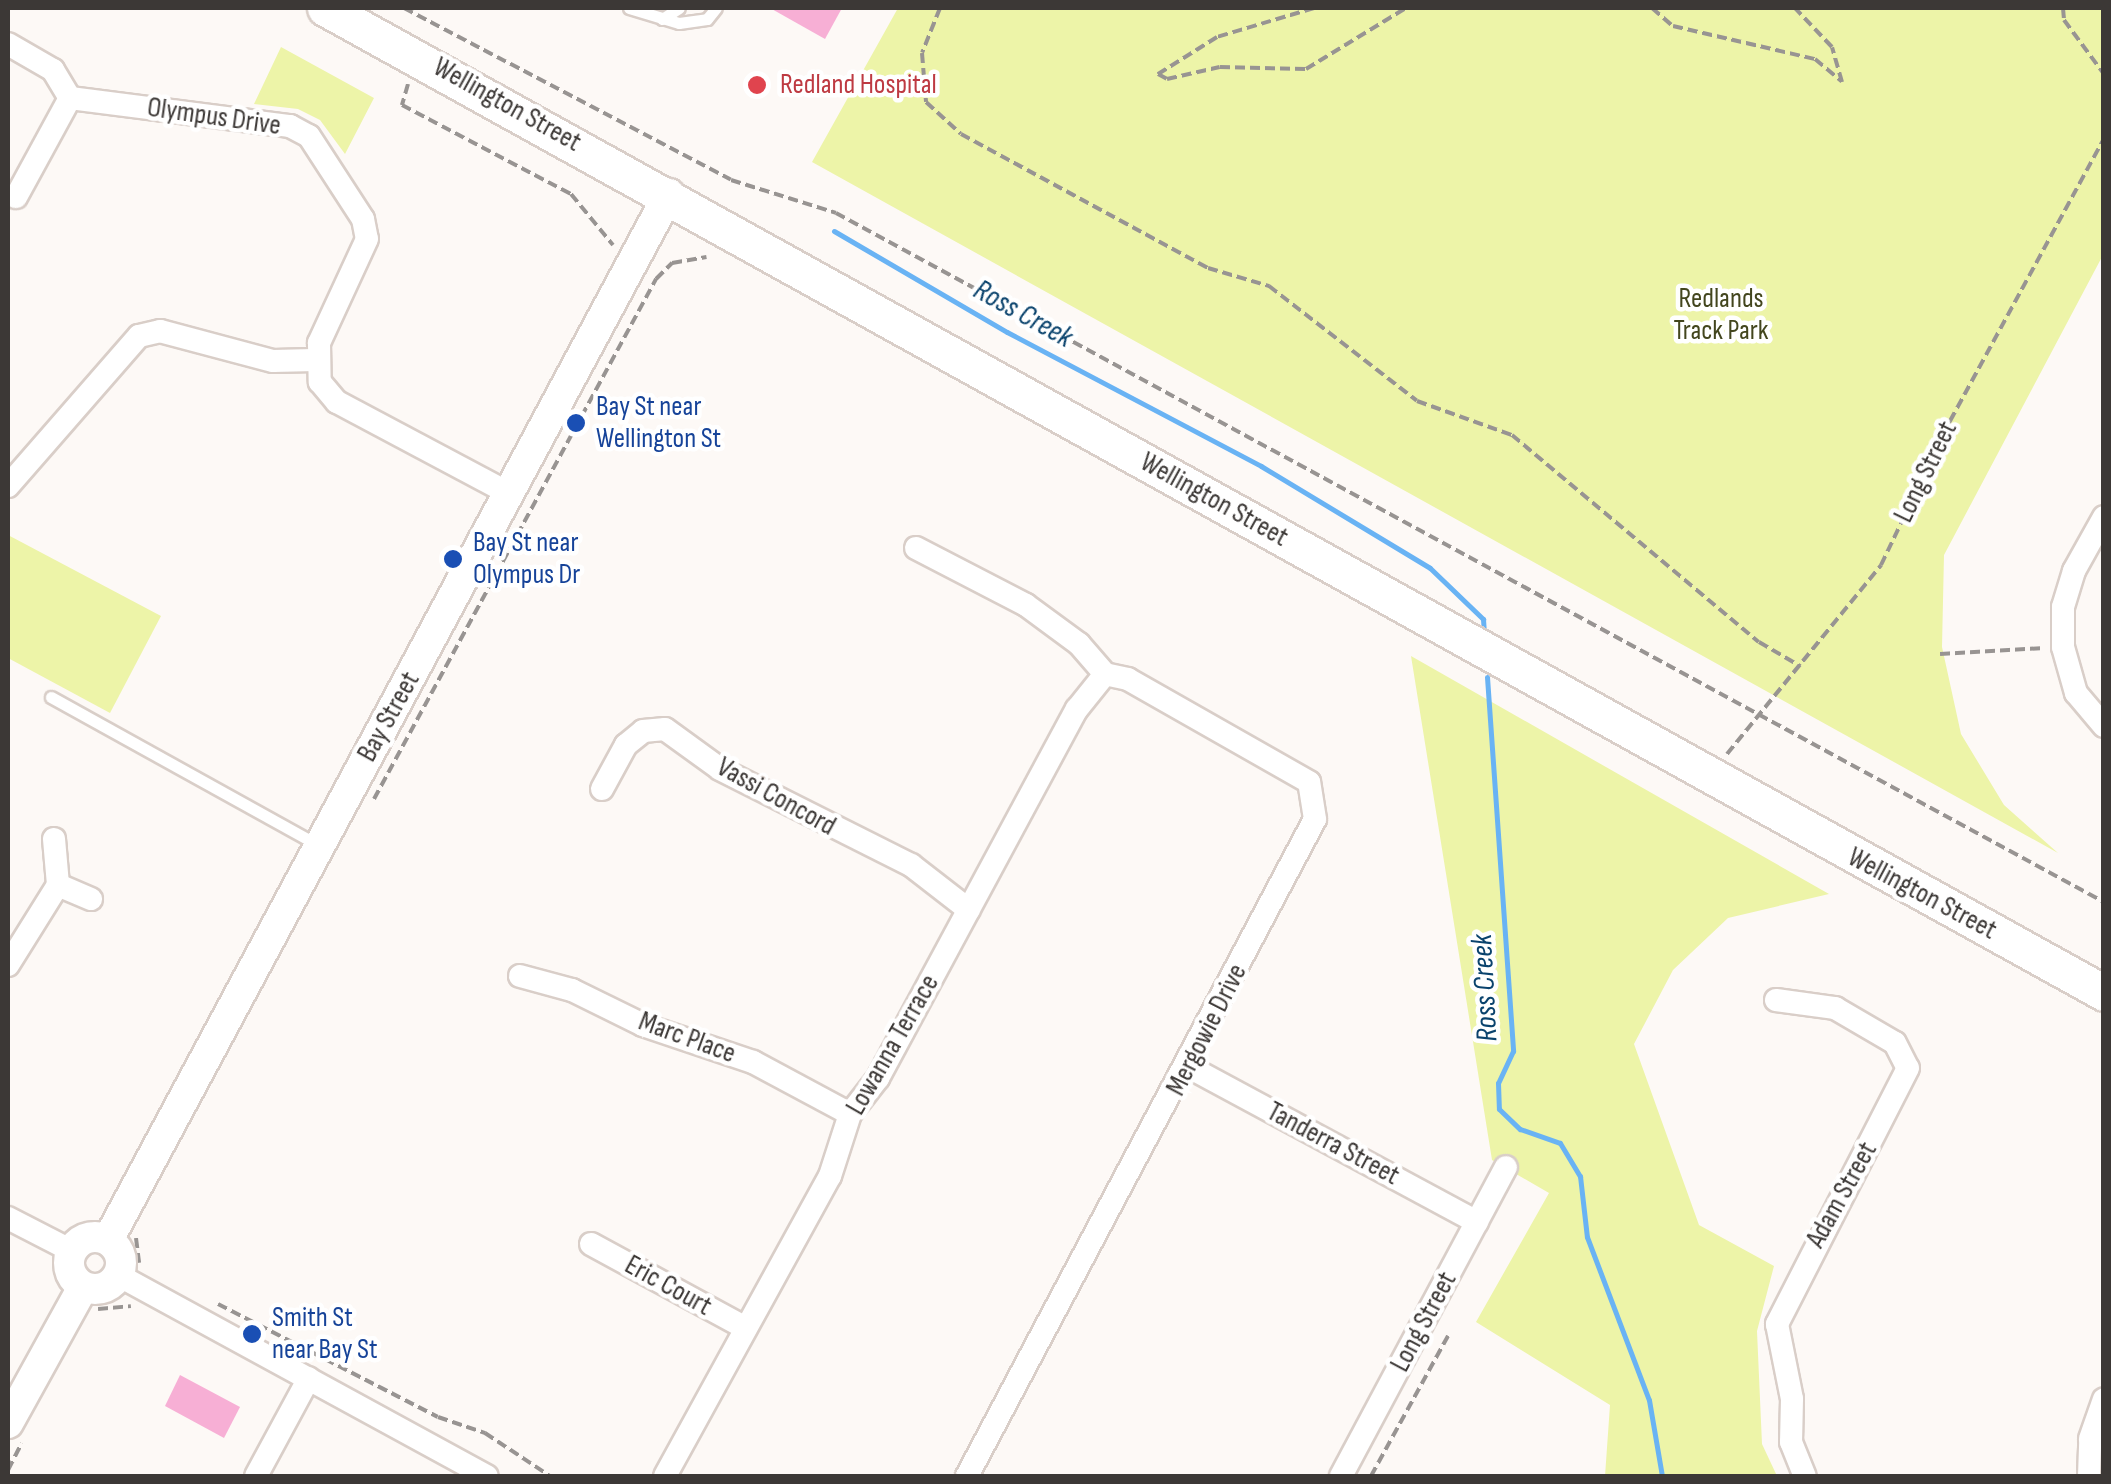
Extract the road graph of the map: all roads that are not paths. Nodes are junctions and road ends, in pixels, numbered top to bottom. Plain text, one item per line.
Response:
1 (325, 8) edge
2 (629, 8) edge
3 (678, 8) edge
4 (716, 8) edge
5 (662, 19) junction
6 (8, 44) edge
7 (70, 98) junction
8 (670, 194) junction
9 (16, 197) dead end
10 (315, 360) junction
11 (8, 486) edge
12 (506, 492) junction
13 (2104, 517) edge
14 (916, 548) dead end
15 (1105, 674) junction
16 (51, 697) dead end
17 (2104, 726) edge
18 (602, 789) dead end
19 (54, 839) dead end
20 (318, 845) junction
21 (58, 885) junction
22 (91, 899) dead end
23 (969, 910) junction
24 (8, 965) edge
25 (520, 976) dead end
26 (2104, 992) edge
27 (1776, 1000) dead end
28 (1188, 1067) junction
29 (850, 1114) junction
30 (1506, 1167) dead end
31 (8, 1218) edge
32 (1477, 1222) junction
33 (108, 1240) junction
34 (591, 1244) dead end
35 (72, 1251) junction
36 (130, 1282) junction
37 (83, 1287) junction
38 (746, 1328) junction
39 (309, 1378) junction
40 (2104, 1400) edge
41 (17, 1428) edge
42 (256, 1476) edge
43 (487, 1476) edge
44 (665, 1476) edge
45 (966, 1476) edge
46 (1342, 1476) edge
47 (1806, 1476) edge
48 (2089, 1476) edge

1 - 8 main road, Wellington Street
2 - 5 lane
3 - 5 lane
4 - 5 lane
6 - 7 street
7 - 9 street
7 - 10 street, Olympus Drive
8 - 12 street, Bay Street
8 - 26 main road, Wellington Street
10 - 11 street
10 - 12 street
12 - 20 street, Bay Street
13 - 17 street
14 - 15 street
15 - 23 street, Lowanna Terrace
15 - 28 street, Mergowie Drive
16 - 20 lane
18 - 23 street, Vassi Concord
19 - 21 street
20 - 33 street, Bay Street
21 - 22 street
21 - 24 street
23 - 29 street, Lowanna Terrace
25 - 29 street, Marc Place
27 - 47 street, Adam Street
28 - 32 street, Tanderra Street
28 - 45 street, Mergowie Drive
29 - 38 street, Lowanna Terrace
30 - 32 street, Long Street
31 - 35 street
32 - 46 street, Long Street
33 - 35 street
33 - 36 street
34 - 38 street, Eric Court
35 - 37 street
36 - 37 street
36 - 39 street
37 - 41 street
38 - 44 street, Lowanna Terrace
39 - 42 street
39 - 43 street
40 - 48 street

